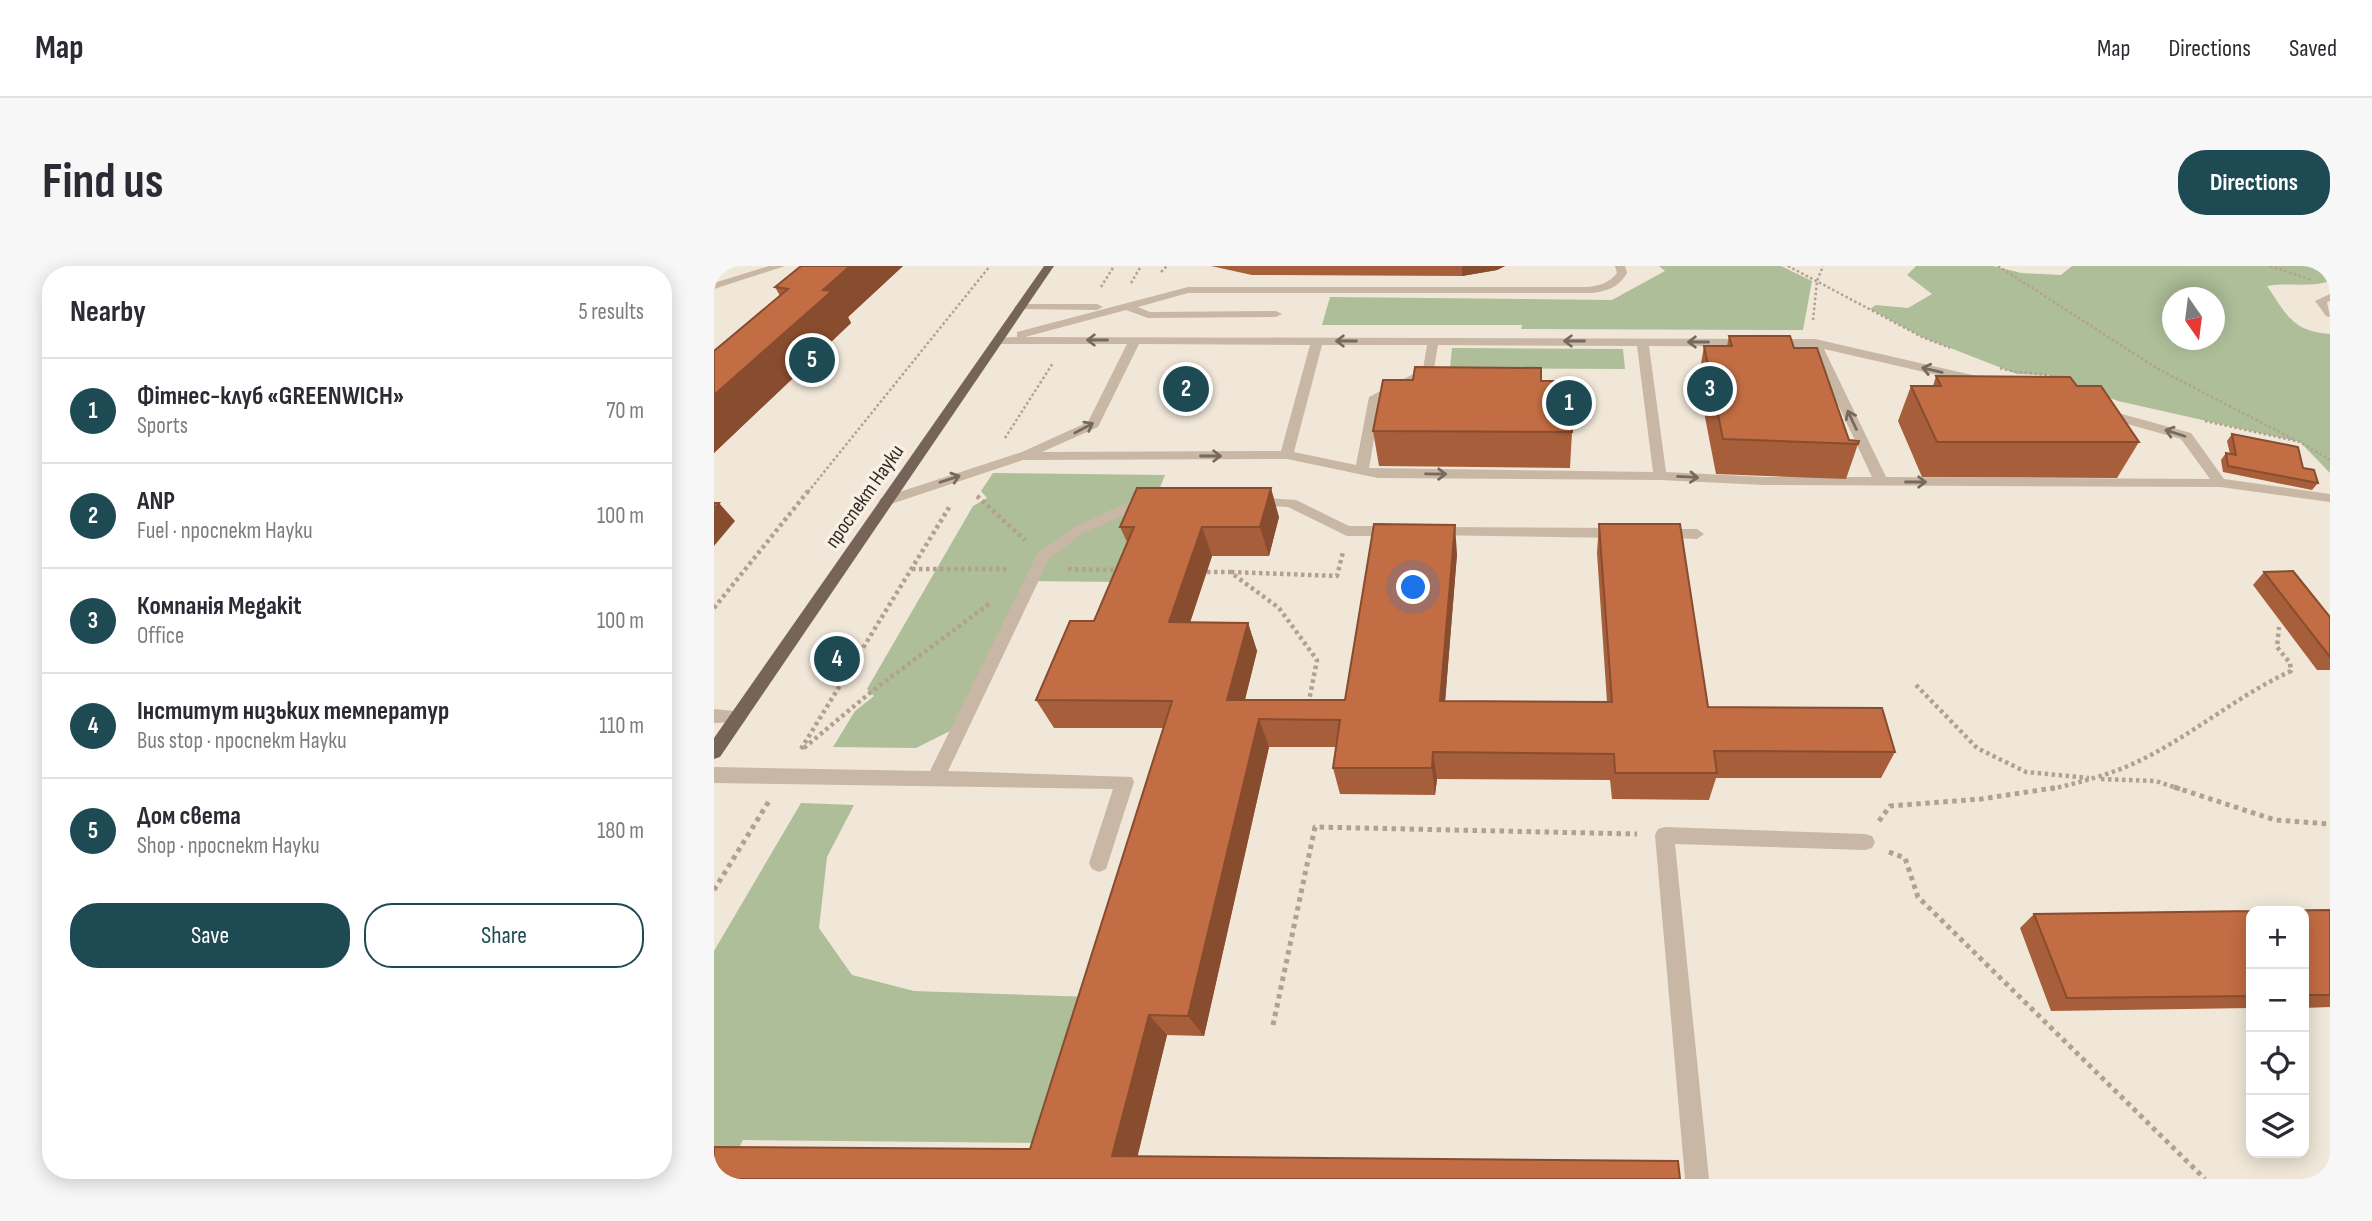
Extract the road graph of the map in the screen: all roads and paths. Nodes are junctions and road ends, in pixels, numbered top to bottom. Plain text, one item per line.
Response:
1 (780, 266) edge
2 (990, 266) edge
3 (1049, 266) edge
4 (1114, 266) edge
5 (1141, 266) edge
6 (1620, 266) edge
7 (1788, 266) edge
8 (1823, 266) edge
9 (1998, 266) edge
10 (2270, 266) edge
11 (1817, 281) junction
12 (2318, 282) dead end
13 (1131, 284) dead end
14 (714, 286) edge
15 (2330, 297) edge
16 (1127, 305) junction
17 (1020, 307) junction
18 (1088, 307) junction
19 (1276, 314) dead end
20 (2330, 314) edge
21 (998, 340) junction
22 (1068, 340) junction
23 (1135, 340) junction
24 (1317, 341) junction
25 (1433, 341) junction
26 (1642, 341) junction
27 (1815, 343) junction
28 (1958, 351) dead end
29 (1994, 365) dead end
30 (2061, 379) edge
31 (1991, 383) edge
32 (2084, 407) edge
33 (2196, 419) dead end
34 (2300, 442) junction
35 (1287, 455) junction
36 (1022, 456) junction
37 (2330, 460) edge
38 (986, 468) junction
39 (1362, 470) junction
40 (1660, 476) junction
41 (1872, 481) junction
42 (2220, 483) junction
43 (2330, 498) edge
44 (886, 501) junction
45 (1169, 501) edge
46 (1237, 502) edge
47 (950, 505) dead end
48 (1348, 531) junction
49 (1698, 534) dead end
50 (912, 569) junction
51 (1036, 569) junction
52 (1207, 572) dead end
53 (1230, 572) junction
54 (992, 602) dead end
55 (714, 608) edge
56 (2278, 627) dead end
57 (857, 657) junction
58 (837, 659) dead end
59 (1916, 685) dead end
60 (1307, 714) edge
61 (714, 716) edge
62 (738, 717) junction
63 (714, 752) edge
64 (714, 775) edge
65 (785, 775) junction
66 (935, 779) junction
67 (2099, 779) junction
68 (2330, 824) edge
69 (1665, 835) junction
70 (1865, 842) junction
71 (1099, 863) dead end
72 (714, 890) edge
73 (1273, 1025) dead end
74 (1697, 1179) edge
75 (2205, 1179) edge

1 - 14 lane
2 - 55 path
3 - 17 main road, проспект Науки
4 - 18 path
5 - 13 path
6 - 16 lane
7 - 11 path
8 - 11 path
9 - 34 path
10 - 12 path
11 - 27 path
11 - 28 path
15 - 20 lane
16 - 18 lane
16 - 19 lane
16 - 21 lane
17 - 18 lane
17 - 21 main road, проспект Науки
21 - 22 lane
21 - 44 main road, проспект Науки
23 -> 22 lane
22 - 38 path
23 - 24 lane
36 -> 23 lane
25 -> 24 lane
24 - 35 lane
26 -> 25 lane
25 - 39 lane
27 -> 26 lane
26 - 40 lane
31 -> 27 lane
41 -> 27 lane
29 - 30 path
42 -> 32 lane
33 - 34 path
34 - 37 path
36 -> 35 lane
35 - 39 lane
36 - 38 lane
44 -> 38 lane
39 -> 40 lane
40 -> 41 lane
41 -> 42 lane
42 - 43 lane
44 - 62 main road, проспект Науки
45 - 51 lane
46 - 48 lane
47 - 50 path
48 - 49 lane
48 - 53 path
50 - 51 path
50 - 57 path
51 - 66 lane
52 - 53 path
53 - 60 path
54 - 57 path
56 - 67 path
57 - 58 path
59 - 67 path
61 - 62 lane
62 - 63 main road, проспект Науки
64 - 65 lane
65 - 66 lane
65 - 72 path
66 - 71 lane
67 - 68 path
67 - 70 path
69 - 70 lane
69 - 73 path
69 - 74 lane
70 - 75 path

